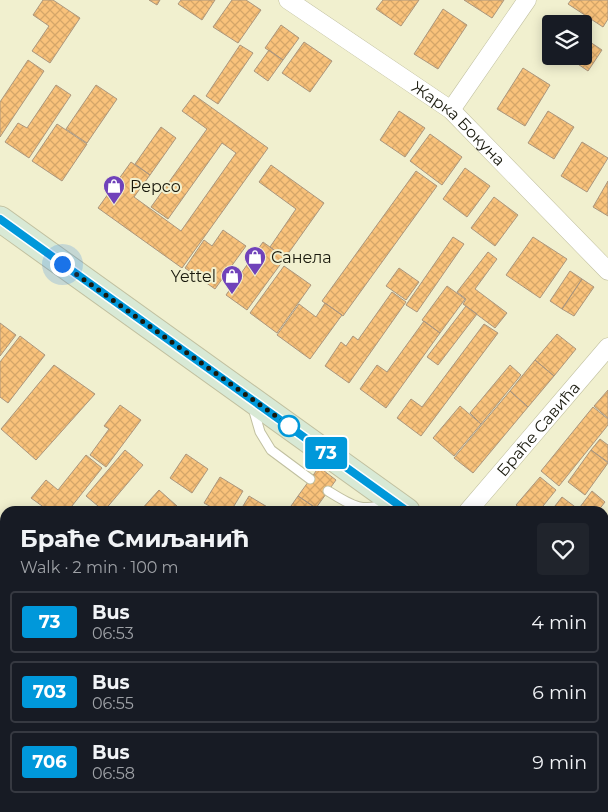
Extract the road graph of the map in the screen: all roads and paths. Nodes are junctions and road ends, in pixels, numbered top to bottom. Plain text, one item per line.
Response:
1 (288, 0) edge
2 (526, 0) edge
3 (451, 110) junction
4 (0, 219) edge
5 (608, 271) edge
6 (608, 347) edge
7 (250, 398) junction
8 (310, 479) dead end
9 (328, 491) dead end
10 (351, 506) edge
11 (401, 506) edge
12 (472, 506) edge

1 - 3 street, Жарка Бокуна
2 - 3 street
3 - 5 street, Жарка Бокуна
4 - 7 main road
6 - 12 street, Браће Савића
7 - 8 lane
7 - 11 main road
9 - 10 lane

